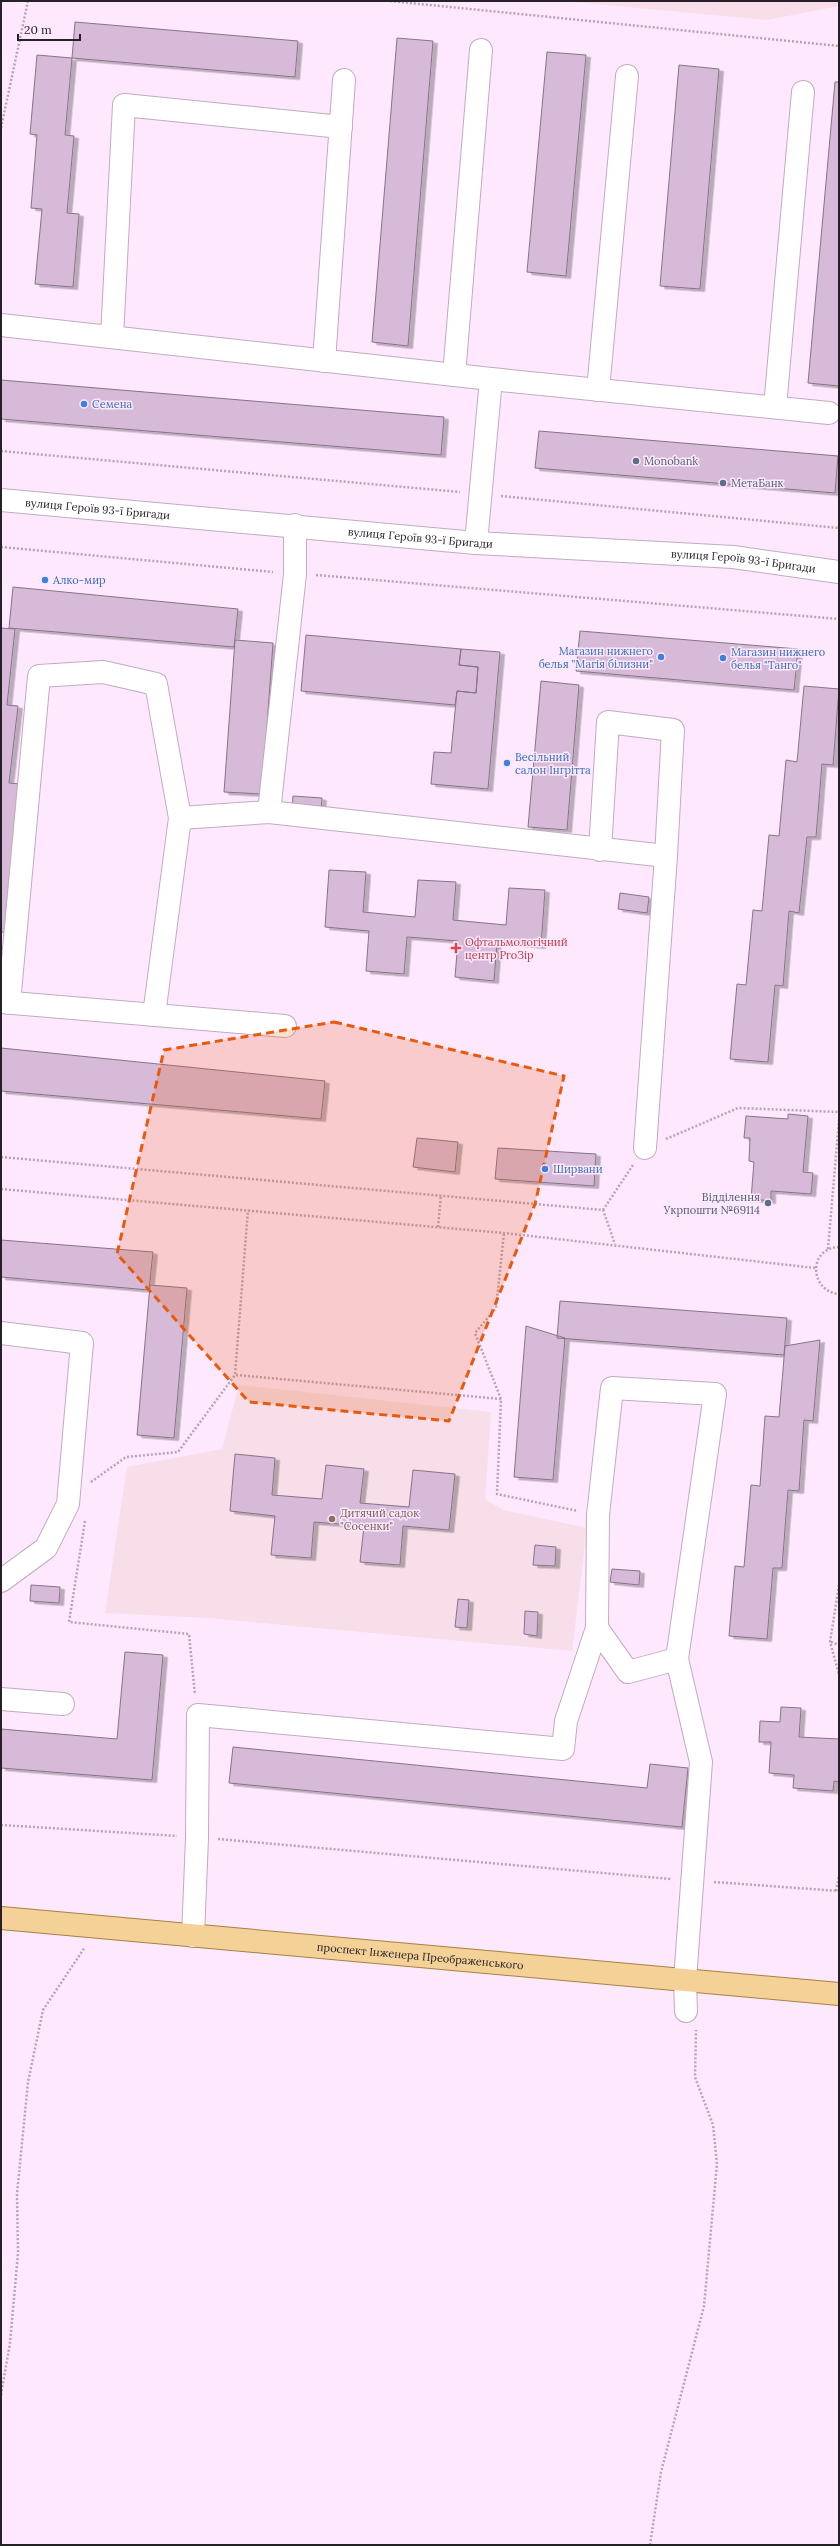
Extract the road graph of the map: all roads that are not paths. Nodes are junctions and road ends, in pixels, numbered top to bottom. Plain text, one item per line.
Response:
1 (481, 50) dead end
2 (627, 76) dead end
3 (344, 80) dead end
4 (803, 92) dead end
5 (341, 127) junction
6 (1, 325) edge
7 (112, 337) junction
8 (324, 361) junction
9 (454, 375) junction
10 (491, 379) junction
11 (598, 390) junction
12 (775, 407) junction
13 (829, 412) dead end
14 (1, 500) edge
15 (295, 525) junction
16 (476, 542) junction
17 (839, 572) edge
18 (269, 812) junction
19 (180, 818) junction
20 (600, 850) junction
21 (666, 856) junction
22 (5, 1002) edge
23 (154, 1015) junction
24 (285, 1026) dead end
25 (644, 1148) road end
26 (1, 1332) edge
27 (1, 1581) edge
28 (597, 1628) junction
29 (677, 1659) junction
30 (1, 1699) edge
31 (63, 1704) dead end
32 (1, 1918) edge
33 (193, 1936) junction
34 (685, 1980) junction
35 (839, 1994) edge
36 (686, 2011) road end

1 - 9 street
2 - 11 street
3 - 5 street
4 - 12 street
5 - 7 street
5 - 8 street
6 - 7 street
7 - 8 street
8 - 9 street
9 - 10 street
10 - 11 street
10 - 16 street
11 - 12 street
12 - 13 street
14 - 15 street, вулиця Героїв 93-ї Бригади
15 - 16 street, вулиця Героїв 93-ї Бригади
15 - 18 street
16 - 17 street, вулиця Героїв 93-ї Бригади
18 - 19 street
18 - 20 street
19 - 22 street
19 - 23 street
20 - 21 street
20 - 21 street
21 - 25 street
22 - 23 street
23 - 24 street
26 - 27 street
28 - 29 street
28 - 29 street
28 - 33 street
29 - 34 street
30 - 31 street
32 - 33 main road, проспект Інженера Преображенського
33 - 34 main road, проспект Інженера Преображенського
34 - 35 main road, проспект Інженера Преображенського
34 - 36 street

